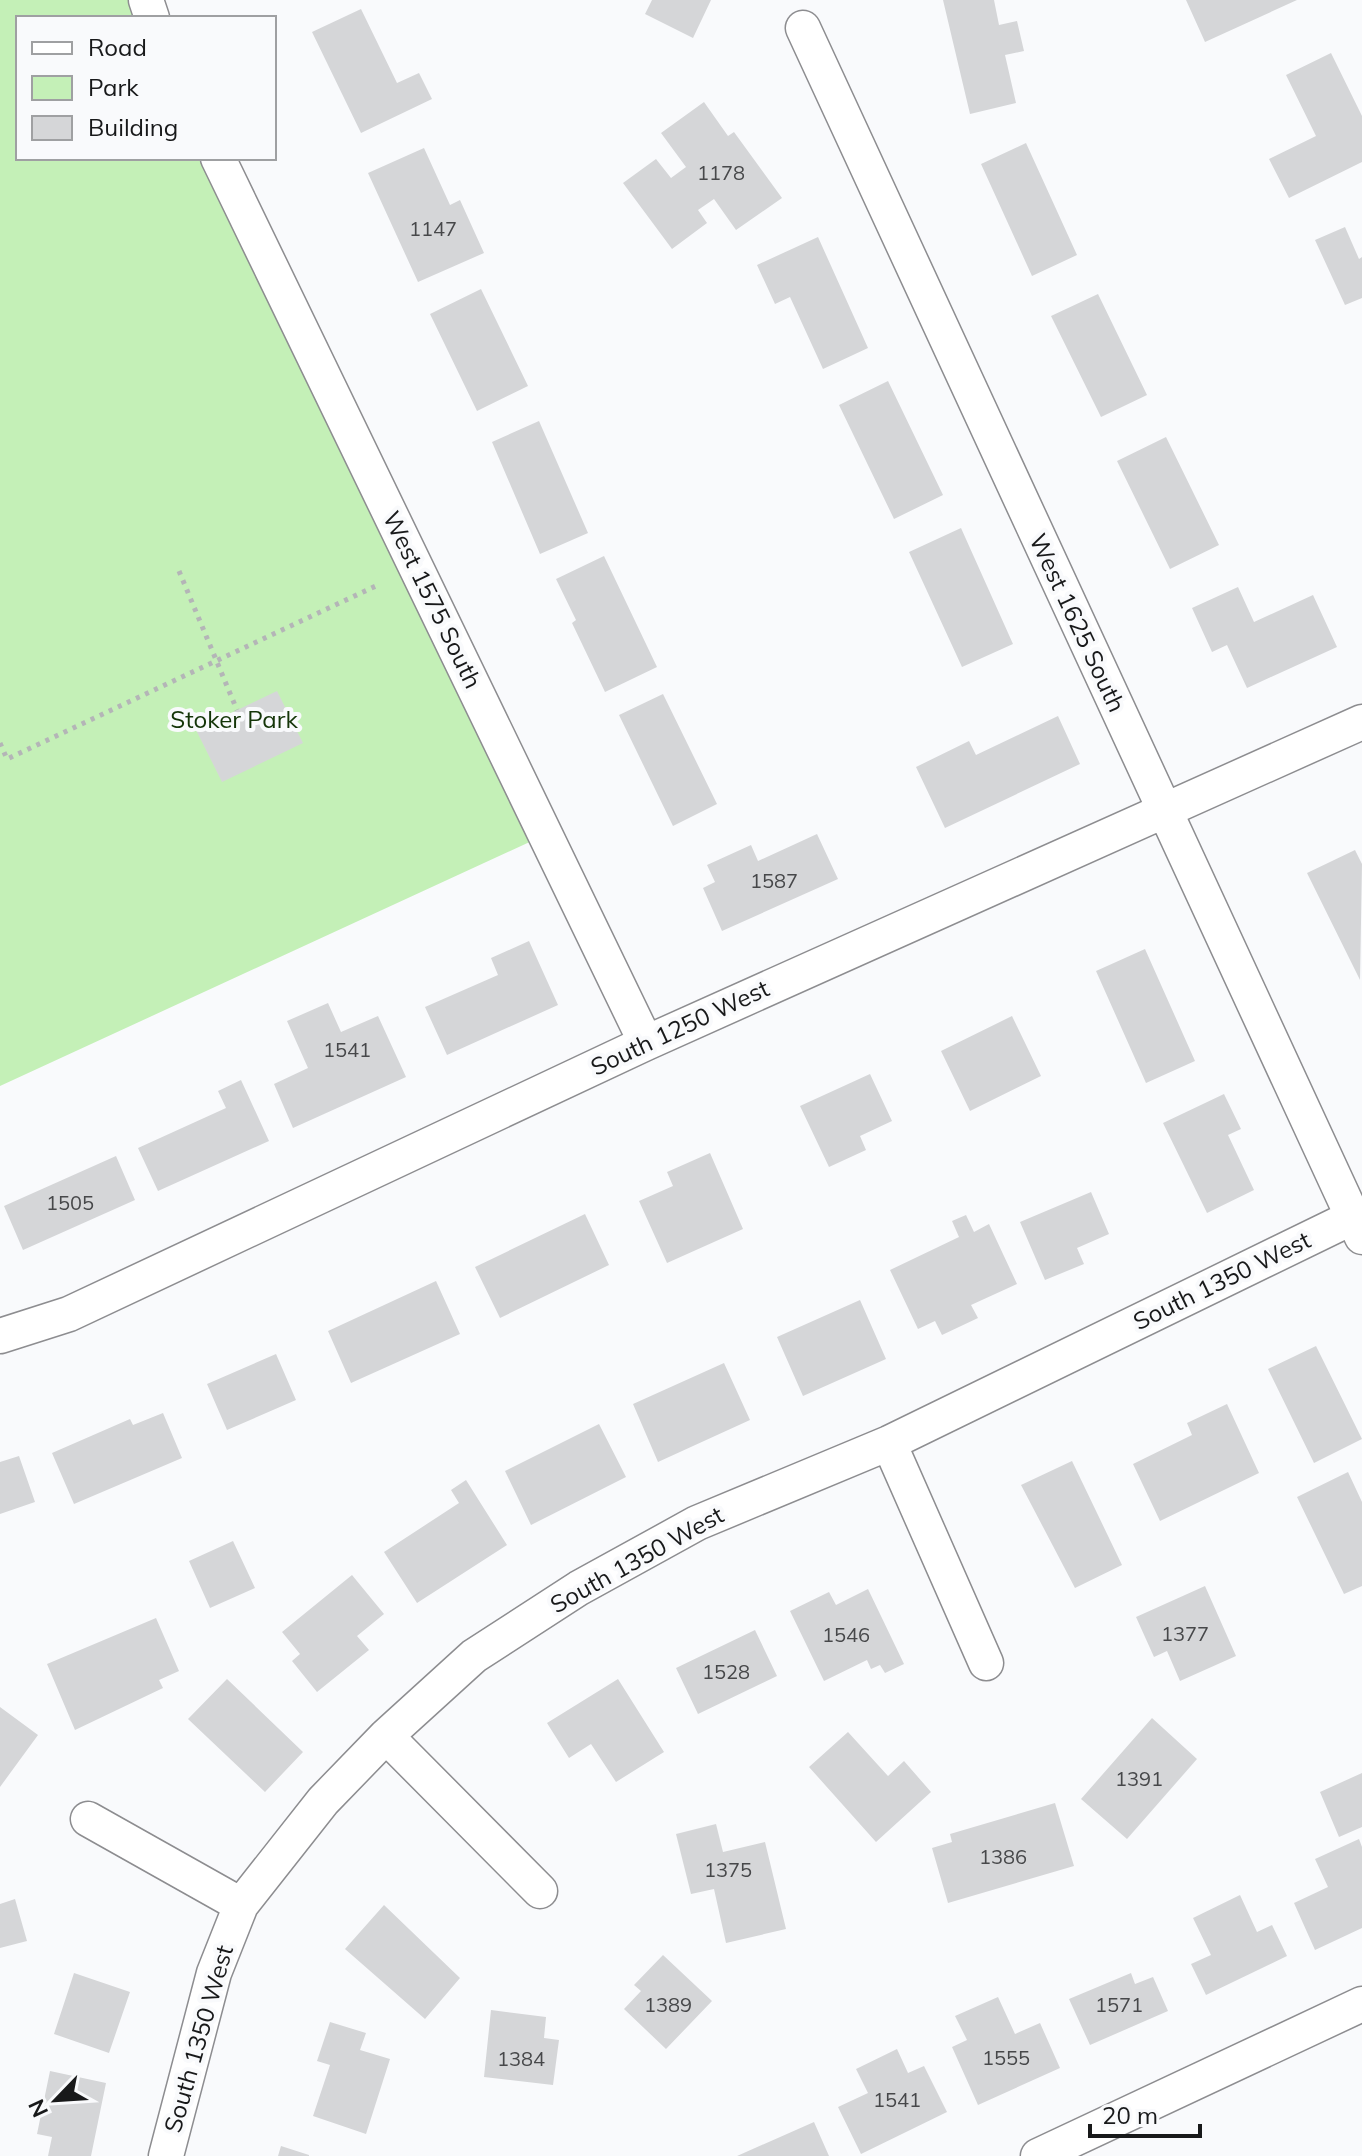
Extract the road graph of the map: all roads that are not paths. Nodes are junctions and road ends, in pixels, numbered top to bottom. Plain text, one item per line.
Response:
1 (803, 28) dead end
2 (219, 160) edge
3 (1362, 722) edge
4 (1164, 811) junction
5 (646, 1043) junction
6 (1357, 1227) edge
7 (0, 1336) edge
8 (889, 1443) junction
9 (986, 1663) dead end
10 (386, 1736) junction
11 (88, 1819) dead end
12 (540, 1891) dead end
13 (241, 1905) junction
14 (1362, 2004) edge
15 (166, 2156) edge
16 (1038, 2156) edge

1 - 4 street, West 1625 South
2 - 5 street, West 1575 South
3 - 4 street, South 1250 West
4 - 5 street, South 1250 West
4 - 6 street, West 1625 South
5 - 7 street, South 1250 West
6 - 8 street, South 1350 West
8 - 9 street
8 - 10 street, South 1350 West
10 - 12 street
10 - 13 street, South 1350 West
11 - 13 street
13 - 15 street, South 1350 West
14 - 16 street

